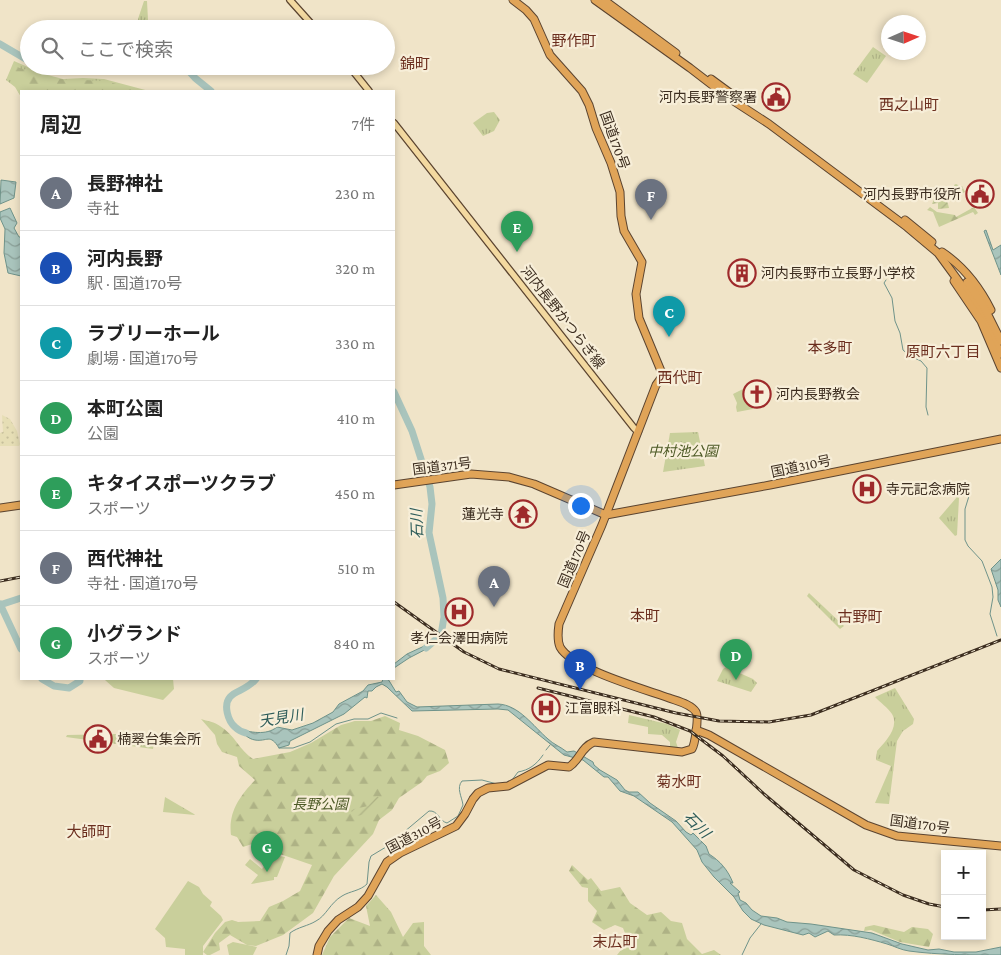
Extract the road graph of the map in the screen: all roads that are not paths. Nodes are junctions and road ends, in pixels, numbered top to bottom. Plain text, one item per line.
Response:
1 (290, 0) edge
2 (513, 0) edge
3 (594, 0) edge
4 (604, 0) edge
5 (308, 20) edge
6 (356, 75) edge
7 (368, 90) edge
8 (395, 124) edge
9 (940, 253) junction
10 (1001, 331) edge
11 (1001, 341) edge
12 (1001, 354) edge
13 (1001, 368) edge
14 (638, 432) junction
15 (1001, 439) edge
16 (395, 485) edge
17 (20, 505) edge
18 (0, 508) edge
19 (606, 515) junction
20 (696, 730) junction
21 (1001, 846) edge
22 (318, 955) edge

1 - 5 main road
2 - 14 highway, 国道170号
3 - 9 highway
4 - 9 highway
6 - 7 main road
8 - 14 main road, 河内長野かつらぎ線
9 - 10 highway
9 - 11 highway
9 - 12 highway
9 - 13 highway
14 - 19 highway, 国道170号
15 - 19 highway, 国道310号
16 - 19 highway, 国道371号
17 - 18 highway
19 - 20 highway, 国道170号
20 - 21 highway, 国道170号
20 - 22 highway, 国道310号

